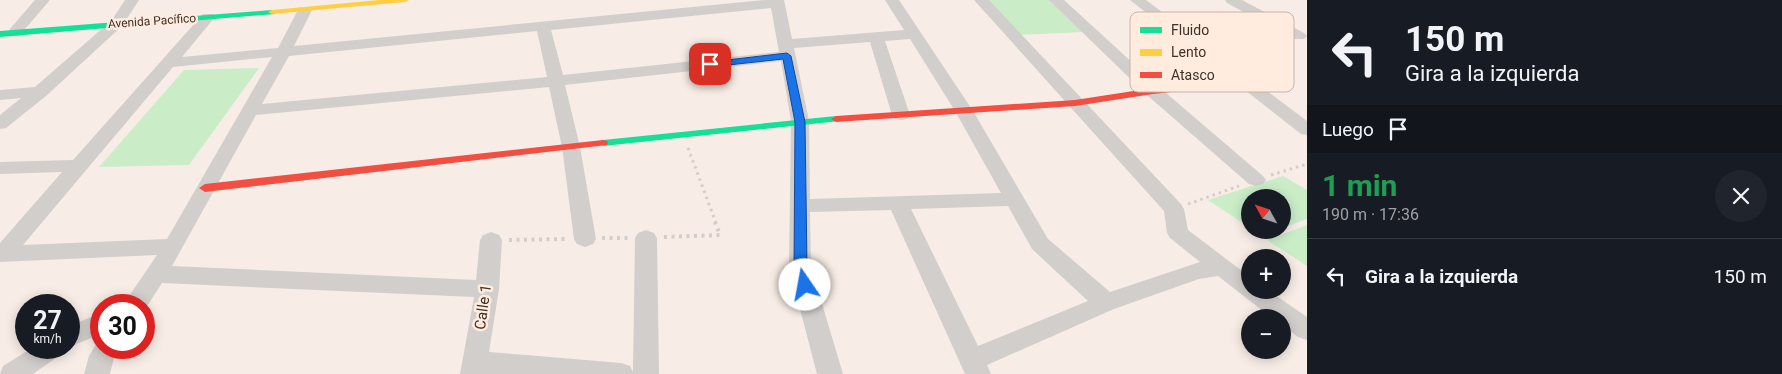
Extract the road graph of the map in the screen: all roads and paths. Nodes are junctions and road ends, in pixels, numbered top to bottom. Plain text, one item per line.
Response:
1 (43, 0) edge
2 (132, 0) edge
3 (404, 0) edge
4 (892, 0) edge
5 (981, 0) edge
6 (1056, 0) edge
7 (1137, 0) edge
8 (1232, 0) edge
9 (777, 2) edge
10 (305, 10) junction
11 (1153, 12) edge
12 (1254, 12) edge
13 (208, 17) junction
14 (117, 23) junction
15 (543, 25) junction
16 (7, 33) edge
17 (1294, 33) edge
18 (914, 34) junction
19 (1299, 36) dead end
20 (876, 37) junction
21 (284, 50) junction
22 (786, 50) junction
23 (168, 62) junction
24 (1130, 69) edge
25 (555, 81) junction
26 (40, 92) junction
27 (1146, 92) edge
28 (1154, 92) edge
29 (1258, 92) edge
30 (0, 95) edge
31 (1075, 103) junction
32 (249, 110) junction
33 (964, 111) junction
34 (1307, 114) edge
35 (901, 115) junction
36 (1288, 116) junction
37 (800, 122) junction
38 (0, 124) edge
39 (1307, 130) edge
40 (684, 134) junction
41 (571, 147) junction
42 (79, 166) junction
43 (0, 168) edge
44 (1256, 180) dead end
45 (205, 188) junction
46 (1014, 199) junction
47 (898, 203) junction
48 (800, 206) junction
49 (720, 235) dead end
50 (646, 238) dead end
51 (585, 239) dead end
52 (491, 240) dead end
53 (174, 246) junction
54 (2, 254) edge
55 (1220, 268) junction
56 (156, 274) junction
57 (1241, 283) edge
58 (487, 290) junction
59 (142, 294) edge
60 (1264, 299) edge
61 (1106, 303) junction
62 (1307, 330) edge
63 (34, 359) edge
64 (101, 359) edge
65 (474, 367) edge
66 (975, 367) edge
67 (12, 374) edge
68 (97, 374) edge
69 (620, 374) edge
70 (646, 374) edge
71 (830, 374) edge

1 - 16 street
2 - 14 street
3 - 10 street, Avenida Pacífico
4 - 18 street
5 - 31 street
6 - 24 street
7 - 11 street
8 - 12 street
9 - 15 street
9 - 22 street
10 - 13 street, Avenida Pacífico
10 - 21 street
13 - 14 street, Avenida Pacífico
13 - 23 street
14 - 16 street, Avenida Pacífico
14 - 26 street
15 - 21 street
15 - 25 street
17 - 19 street
18 - 20 street
18 - 33 street
20 - 22 street
20 - 35 street
21 - 23 street
21 - 32 street
22 - 25 street
22 - 37 street
23 - 42 street
25 - 32 street
25 - 41 street
26 - 30 street
26 - 38 street
27 - 31 street
28 - 44 street
29 - 36 street
31 - 33 street
31 - 55 street
32 - 45 street
33 - 35 street
33 - 46 street
34 - 36 street
35 - 37 street
36 - 39 street
37 - 40 street
37 - 48 street
40 - 41 street
40 - 49 path
41 - 45 street
41 - 51 street
42 - 43 street
42 - 54 street
45 - 53 street
46 - 47 street
46 - 61 street
47 - 48 street
47 - 66 street
48 - 71 street
50 - 70 street
52 - 58 street, Calle 1
53 - 54 street
53 - 56 street
55 - 57 street
55 - 61 street
56 - 58 street
56 - 59 street
58 - 65 street, Calle 1
60 - 62 street
61 - 66 street
63 - 67 street
64 - 68 street
65 - 69 street

